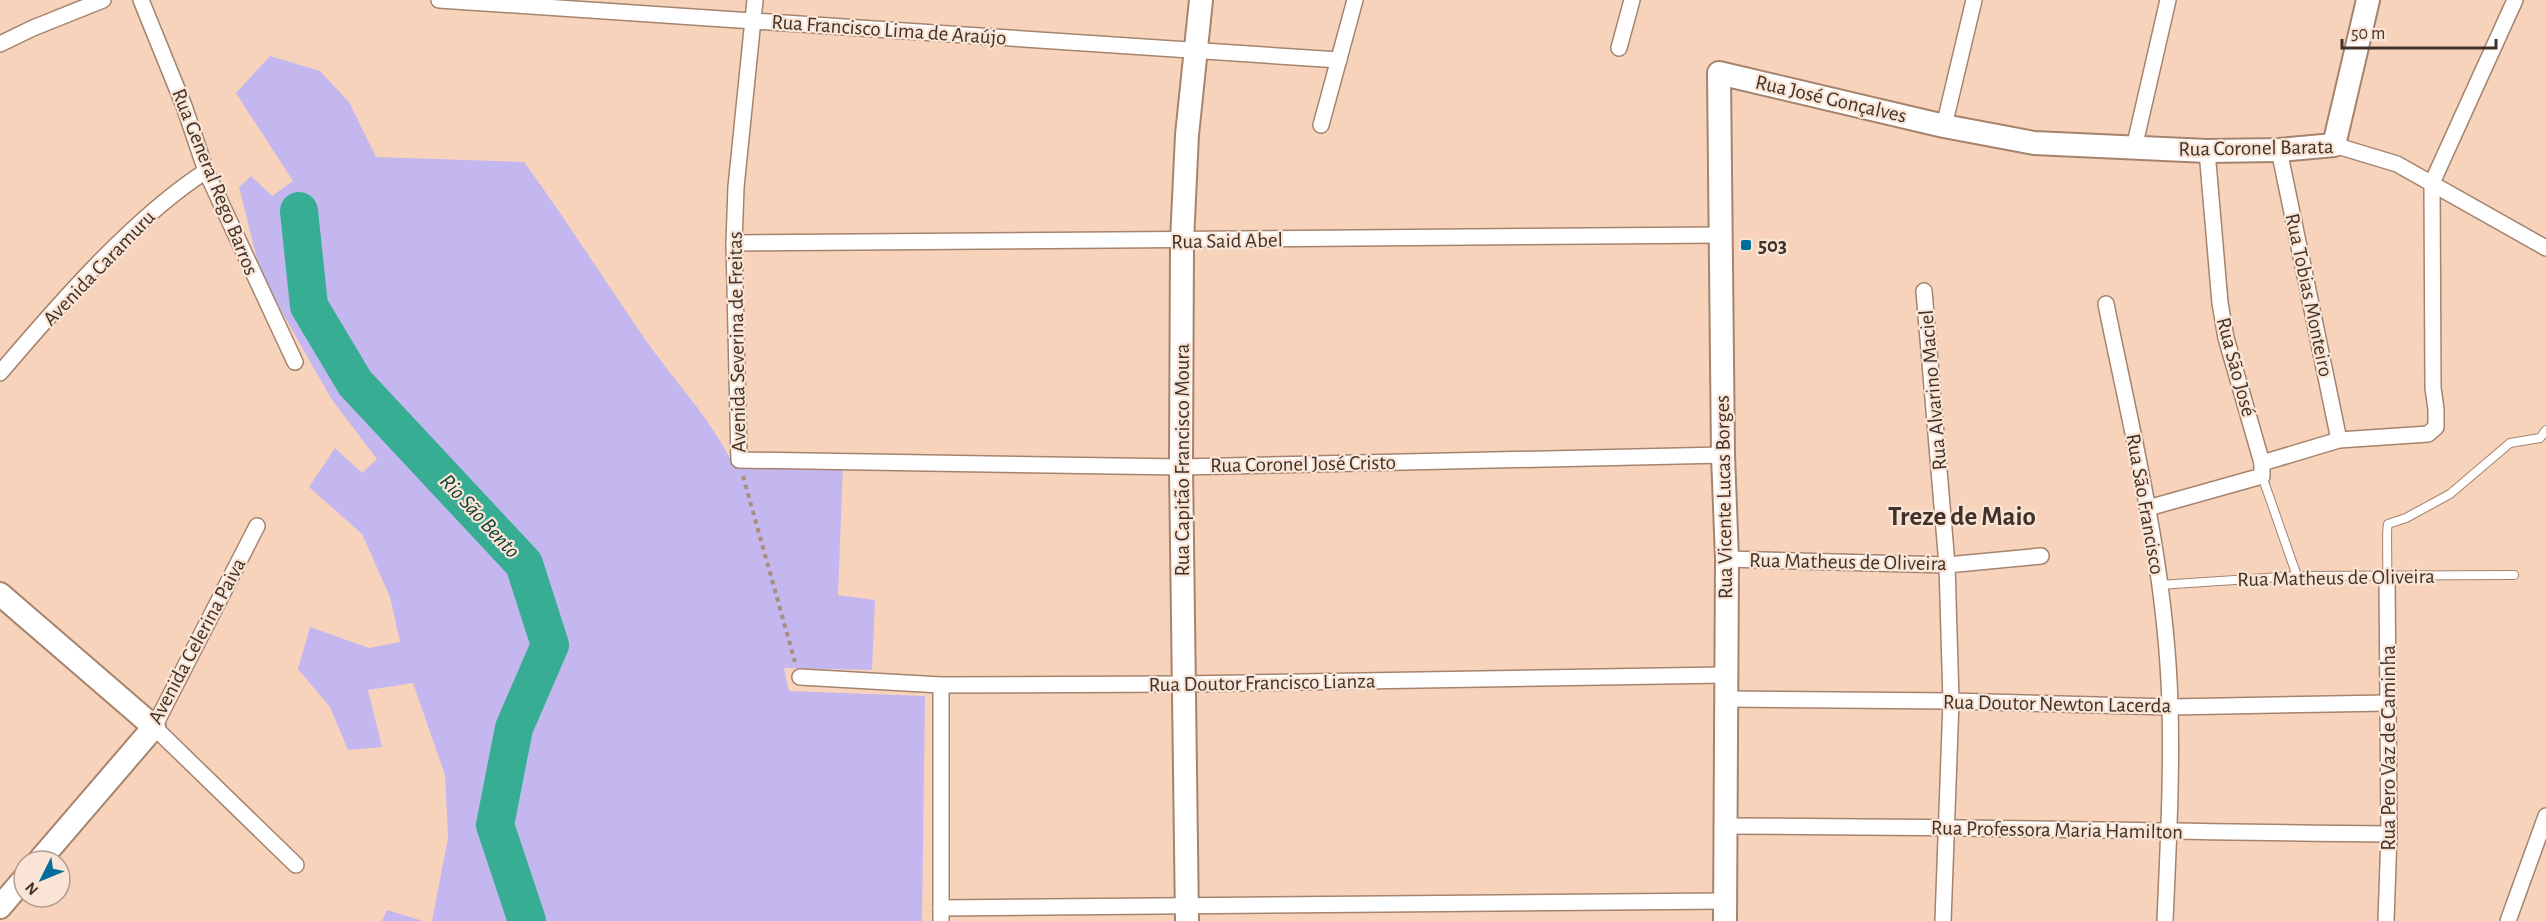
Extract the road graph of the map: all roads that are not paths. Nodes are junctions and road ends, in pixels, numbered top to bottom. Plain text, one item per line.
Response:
1 (103, 0) edge
2 (141, 0) edge
3 (439, 0) edge
4 (755, 0) edge
5 (1201, 0) edge
6 (1355, 0) edge
7 (1632, 0) edge
8 (1974, 0) edge
9 (2168, 0) edge
10 (2368, 0) edge
11 (2515, 0) edge
12 (753, 21) junction
13 (0, 44) edge
14 (1619, 48) dead end
15 (1196, 52) junction
16 (1339, 60) junction
17 (1719, 73) joint
18 (1321, 125) dead end
19 (1944, 126) junction
20 (2334, 144) junction
21 (2134, 147) junction
22 (2279, 150) junction
23 (2207, 151) junction
24 (206, 171) junction
25 (2432, 183) junction
26 (1720, 235) junction
27 (1182, 241) junction
28 (734, 243) junction
29 (2546, 248) edge
30 (1924, 291) dead end
31 (2106, 304) dead end
32 (295, 362) dead end
33 (0, 374) edge
34 (2546, 430) edge
35 (2339, 440) junction
36 (1723, 455) junction
37 (739, 460) joint
38 (1181, 467) junction
39 (2262, 470) junction
40 (2148, 508) junction
41 (257, 526) dead end
42 (2041, 556) dead end
43 (1727, 560) junction
44 (1947, 565) junction
45 (2514, 575) dead end
46 (2297, 576) junction
47 (2387, 576) junction
48 (2159, 585) junction
49 (0, 594) edge
50 (1725, 675) junction
51 (800, 677) road end
52 (1183, 684) junction
53 (941, 685) junction
54 (1726, 699) junction
55 (1951, 701) junction
56 (2388, 703) junction
57 (2170, 707) junction
58 (154, 727) junction
59 (2546, 816) edge
60 (1725, 826) junction
61 (1946, 826) junction
62 (2168, 832) junction
63 (2389, 834) junction
64 (49, 849) edge
65 (296, 866) dead end
66 (12, 893) edge
67 (0, 907) edge
68 (1724, 911) edge
69 (1187, 913) edge
70 (941, 915) edge
71 (1943, 921) edge
72 (2165, 921) edge
73 (2386, 921) edge
74 (2508, 921) edge

1 - 13 street
2 - 24 street, Rua General Rego Barros
3 - 12 street, Rua Francisco Lima de Araújo
4 - 12 street, Avenida Severina de Freitas
5 - 15 main road, Rua Capitão Francisco Moura
6 - 16 street
7 - 14 street
8 - 19 street
9 - 21 street
10 - 20 main road
11 - 25 street
12 - 15 street, Rua Francisco Lima de Araújo
12 - 28 street, Avenida Severina de Freitas
15 - 16 street, Rua Francisco Lima de Araújo
15 - 27 main road, Rua Capitão Francisco Moura
16 - 18 street
17 - 19 main road, Rua José Gonçalves
17 - 26 main road, Rua Vicente Lucas Borges
19 - 21 main road, Rua Coronel Barata
20 - 22 main road, Rua Coronel Barata
20 - 25 street, Rua Coronel Barata
21 - 23 main road, Rua Coronel Barata
22 - 23 main road, Rua Coronel Barata
22 - 35 street, Rua Tobias Monteiro
23 - 39 street, Rua São José
24 - 32 street, Rua General Rego Barros
24 - 33 street, Avenida Caramuru
25 - 29 street, Rua Coronel Barata
25 - 35 street
26 - 27 street, Rua Said Abel
26 - 36 main road, Rua Vicente Lucas Borges
27 - 28 street, Rua Said Abel
27 - 38 main road, Rua Capitão Francisco Moura
28 - 37 street, Avenida Severina de Freitas
30 - 44 street, Rua Alvarino Maciel
31 - 40 street, Rua São Francisco
34 - 47 lane
35 - 39 street
36 - 38 street, Rua Coronel José Cristo
36 - 43 main road, Rua Vicente Lucas Borges
37 - 38 street, Rua Coronel José Cristo
38 - 52 main road, Rua Capitão Francisco Moura
39 - 40 street
39 - 46 lane, Rua São José
40 - 48 street, Rua São Francisco
41 - 58 street, Avenida Celerina Paiva
42 - 44 street, Rua Matheus de Oliveira
43 - 44 street, Rua Matheus de Oliveira
43 - 50 main road, Rua Vicente Lucas Borges
44 - 55 street, Rua Alvarino Maciel
45 - 47 lane, Rua Matheus de Oliveira
46 - 47 lane, Rua Matheus de Oliveira
46 - 48 lane, Rua Matheus de Oliveira
47 - 56 street, Rua Pero Vaz de Caminha
48 - 57 street, Rua São Francisco
49 - 58 main road
50 - 52 street, Rua Doutor Francisco Lianza
50 - 54 main road, Rua Vicente Lucas Borges
51 - 53 street, Rua Doutor Francisco Lianza
52 - 53 street, Rua Doutor Francisco Lianza
52 - 69 main road, Rua Capitão Francisco Moura
53 - 70 street
54 - 55 street, Rua Doutor Newton Lacerda
54 - 60 main road, Rua Vicente Lucas Borges
55 - 57 street, Rua Doutor Newton Lacerda
55 - 61 street, Rua Alvarino Maciel
56 - 57 street, Rua Doutor Newton Lacerda
56 - 63 street, Rua Pero Vaz de Caminha
57 - 62 street, Rua São Francisco
58 - 64 main road, Avenida Celerina Paiva
58 - 65 street
59 - 74 street
60 - 61 street, Rua Professora Maria Hamilton
60 - 68 main road, Rua Vicente Lucas Borges
61 - 62 street, Rua Professora Maria Hamilton
61 - 71 street, Rua Alvarino Maciel
62 - 63 street, Rua Professora Maria Hamilton
62 - 72 street, Rua São Francisco
63 - 73 street, Rua Pero Vaz de Caminha
66 - 67 main road
68 - 69 street
69 - 70 street

